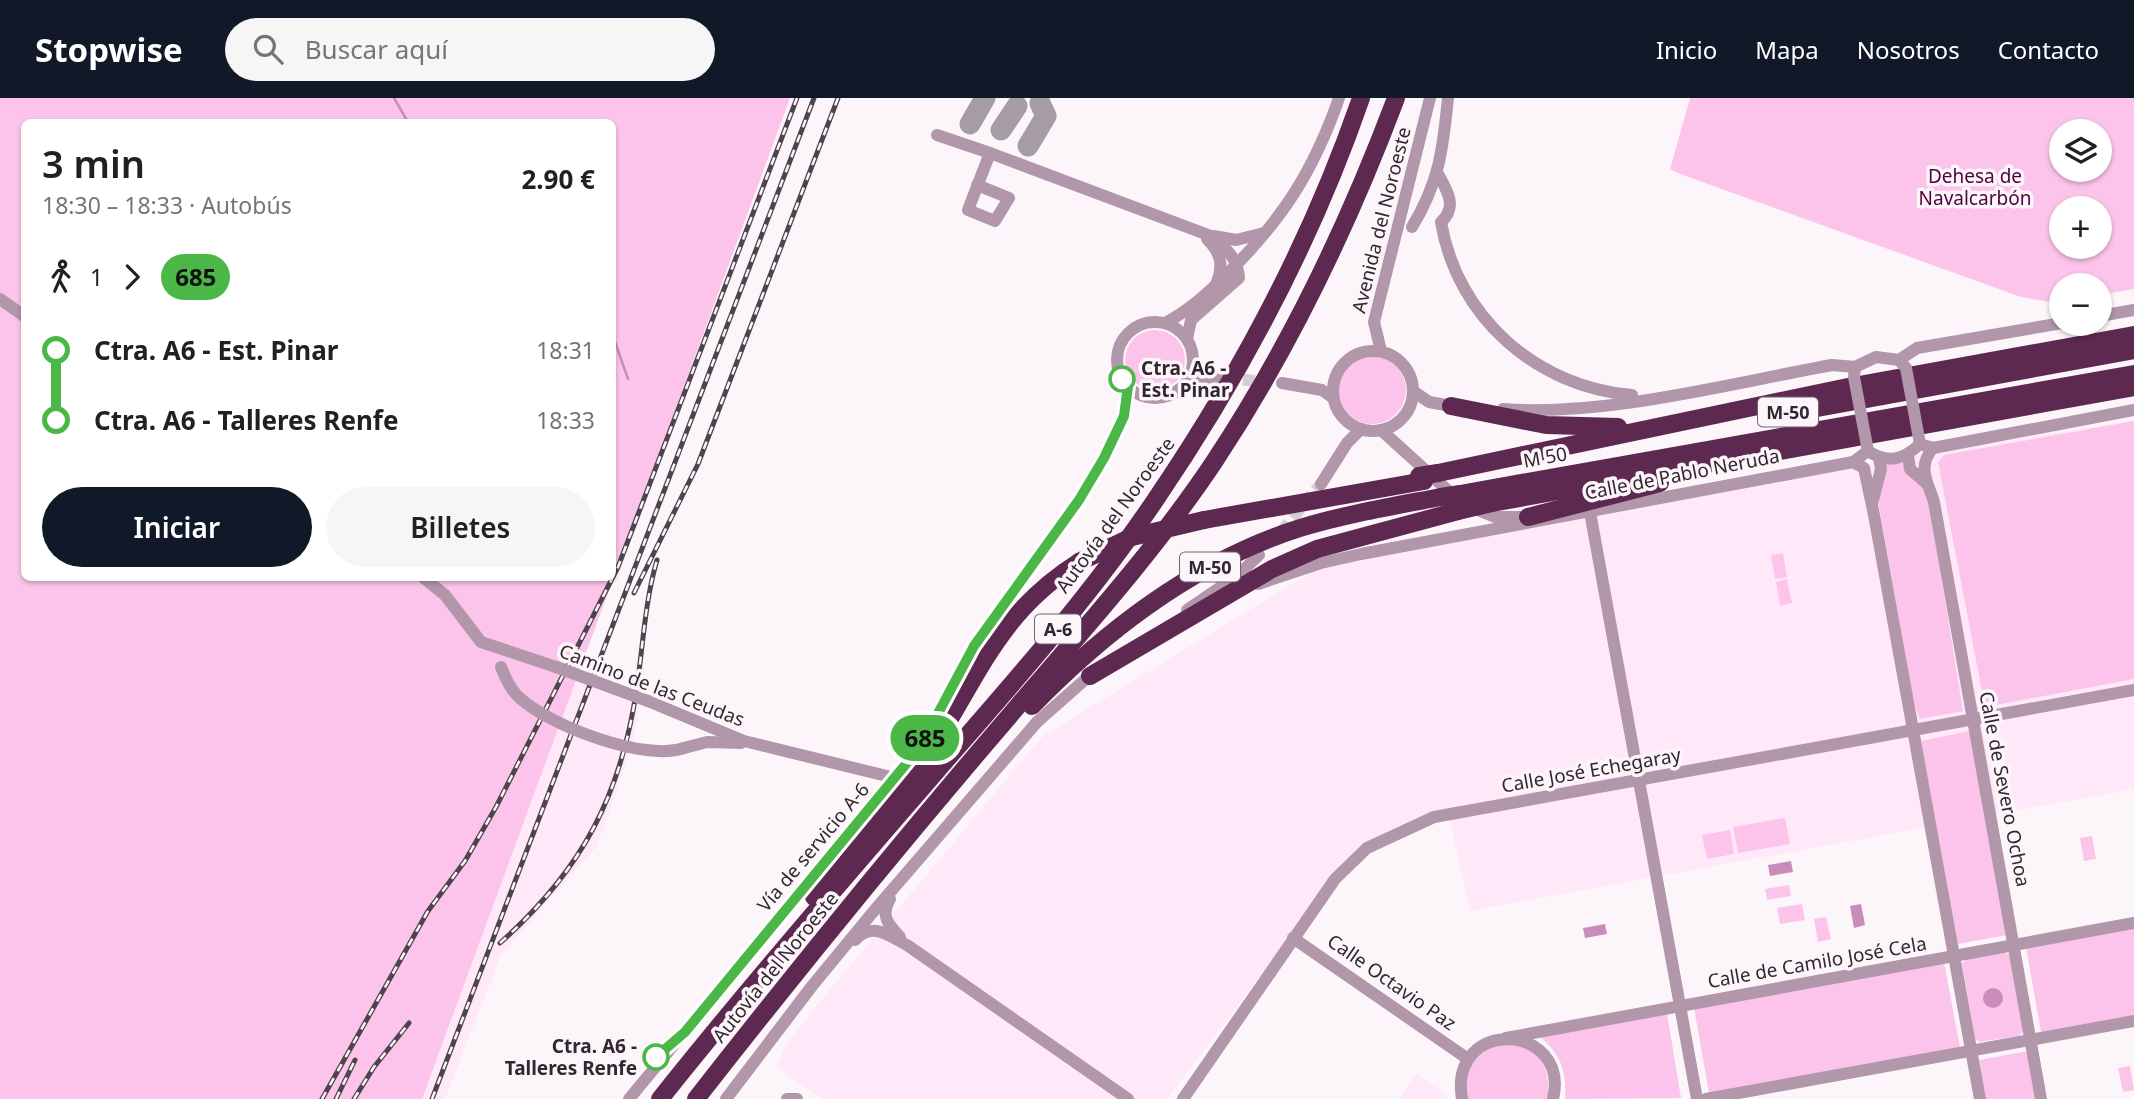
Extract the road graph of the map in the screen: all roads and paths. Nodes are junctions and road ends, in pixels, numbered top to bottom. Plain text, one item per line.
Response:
1 (1339, 98) edge
2 (1361, 98) edge
3 (1395, 98) edge
4 (1430, 98) edge
5 (1448, 98) edge
6 (937, 135) dead end
7 (990, 153) junction
8 (1438, 174) junction
9 (977, 185) dead end
10 (1441, 222) junction
11 (1412, 227) junction
12 (1196, 230) junction
13 (1268, 232) junction
14 (1211, 236) junction
15 (1394, 248) junction
16 (1237, 264) junction
17 (1216, 285) junction
18 (0, 299) edge
19 (2134, 310) edge
20 (21, 314) edge
21 (2112, 314) edge
22 (1165, 323) junction
23 (2049, 325) edge
24 (2134, 335) edge
25 (1187, 339) junction
26 (2134, 349) edge
27 (1381, 352) junction
28 (1899, 360) junction
29 (1194, 362) junction
30 (1855, 367) junction
31 (2134, 374) edge
32 (1335, 377) junction
33 (1188, 379) junction
34 (1282, 383) tunnel mouth
35 (1303, 385) junction
36 (1128, 386) junction
37 (1849, 387) junction
38 (2134, 387) edge
39 (1413, 391) junction
40 (1657, 397) junction
41 (1333, 398) junction
42 (1451, 407) junction
43 (2134, 410) edge
44 (1361, 429) junction
45 (1381, 430) junction
46 (1818, 443) junction
47 (1920, 444) junction
48 (1933, 448) junction
49 (1874, 454) junction
50 (1909, 455) junction
51 (1853, 462) junction
52 (1431, 477) junction
53 (1321, 484) tunnel mouth
54 (1929, 486) junction
55 (1634, 500) junction
56 (1459, 503) junction
57 (1590, 512) junction
58 (1874, 514) junction
59 (1528, 517) junction
60 (1259, 555) dead end
61 (428, 581) edge
62 (1231, 593) junction
63 (487, 646) junction
64 (1090, 676) junction
65 (2134, 690) edge
66 (1972, 720) junction
67 (1913, 731) junction
68 (752, 743) junction
69 (895, 778) junction
70 (1638, 781) junction
71 (962, 808) junction
72 (877, 874) junction
73 (2134, 923) edge
74 (1293, 938) junction
75 (907, 945) junction
76 (2015, 946) junction
77 (1954, 956) junction
78 (812, 986) junction
79 (1679, 1007) junction
80 (2134, 1021) edge
81 (1506, 1038) junction
82 (2032, 1039) junction
83 (1973, 1050) junction
84 (1468, 1059) junction
85 (629, 1099) edge
86 (647, 1099) edge
87 (660, 1099) edge
88 (696, 1099) edge
89 (726, 1099) edge
90 (787, 1099) edge
91 (796, 1099) edge
92 (1128, 1099) edge
93 (1183, 1099) edge
94 (1462, 1099) edge
95 (1553, 1099) edge
96 (1697, 1099) edge
97 (1706, 1099) edge
98 (1980, 1099) edge
99 (2041, 1099) edge

1 - 13 street
2 - 87 highway, Autovía del Noroeste / A-6
3 - 72 highway, Autovía del Noroeste / A-6
4 - 15 street, Avenida del Noroeste
5 - 8 street
6 - 7 street
7 - 9 street
7 - 12 street
8 - 10 street
8 - 11 street
10 - 11 street
10 - 40 street
11 - 15 street
12 - 14 street
12 - 17 street
13 - 14 street
13 - 16 street
14 - 16 street
15 - 27 street, Avenida del Noroeste
16 - 17 street
16 - 25 street
17 - 22 street
18 - 20 street
19 - 21 street
22 - 25 street
22 - 36 street
23 - 28 street
24 - 37 highway
25 - 29 street
26 - 52 highway, M-50
27 - 32 street
27 - 39 street
28 - 30 street
28 - 47 street, bridge
29 - 33 street
29 - 33 street
30 - 40 street
30 - 49 street, bridge
31 - 56 highway, M 50 / M-50
32 - 35 street
32 - 41 street
33 - 36 street
34 - 35 street
35 - 41 street
36 - 69 street, Vía de servicio A-6
37 - 42 highway
37 - 52 highway
38 - 46 highway
39 - 42 street
39 - 45 street
40 - 42 street
41 - 44 street
43 - 48 street
44 - 45 street
44 - 53 street
45 - 59 street
46 - 56 highway, bridge
46 - 59 highway
47 - 48 street
47 - 50 street
48 - 54 street, Calle de Severo Ochoa
49 - 50 street
49 - 51 street, Calle de Pablo Neruda
49 - 58 street
50 - 54 street, Calle de Severo Ochoa
51 - 55 street, Calle de Pablo Neruda
51 - 58 street
52 - 86 highway, M-50, bridge
54 - 66 street, Calle de Severo Ochoa
55 - 57 street, Calle de Pablo Neruda
55 - 59 street
56 - 62 highway
56 - 72 highway, M 50 / M-50, bridge
57 - 62 street, Calle de Pablo Neruda
57 - 70 street
58 - 67 street
60 - 64 street
61 - 63 street, Camino de las Ceudas
62 - 64 highway
63 - 68 street, Camino de las Ceudas, bridge
63 - 68 street, bridge
64 - 71 street
65 - 66 street, Calle José Echegaray
66 - 67 street, Calle José Echegaray
66 - 76 street, Calle de Severo Ochoa
67 - 70 street, Calle José Echegaray
67 - 77 street
68 - 69 street, Camino de las Ceudas
69 - 85 street, Vía de servicio A-6
70 - 74 street, Calle José Echegaray
70 - 79 street
71 - 75 street
71 - 78 street
72 - 88 highway, Autovía del Noroeste / A-6
73 - 76 street, Calle de Camilo José Cela
74 - 84 street, Calle Octavio Paz
74 - 93 street, Calle José Echegaray
75 - 78 street
75 - 92 street
76 - 77 street, Calle de Camilo José Cela
76 - 82 street, Calle de Severo Ochoa
77 - 79 street, Calle de Camilo José Cela
77 - 83 street
78 - 89 street
79 - 81 street, Calle de Camilo José Cela
79 - 96 street
80 - 82 street
81 - 84 street, Calle de Camilo José Cela
81 - 95 street
82 - 83 street
82 - 99 street, Calle de Severo Ochoa
83 - 97 street
83 - 98 street
84 - 94 street
90 - 91 street

